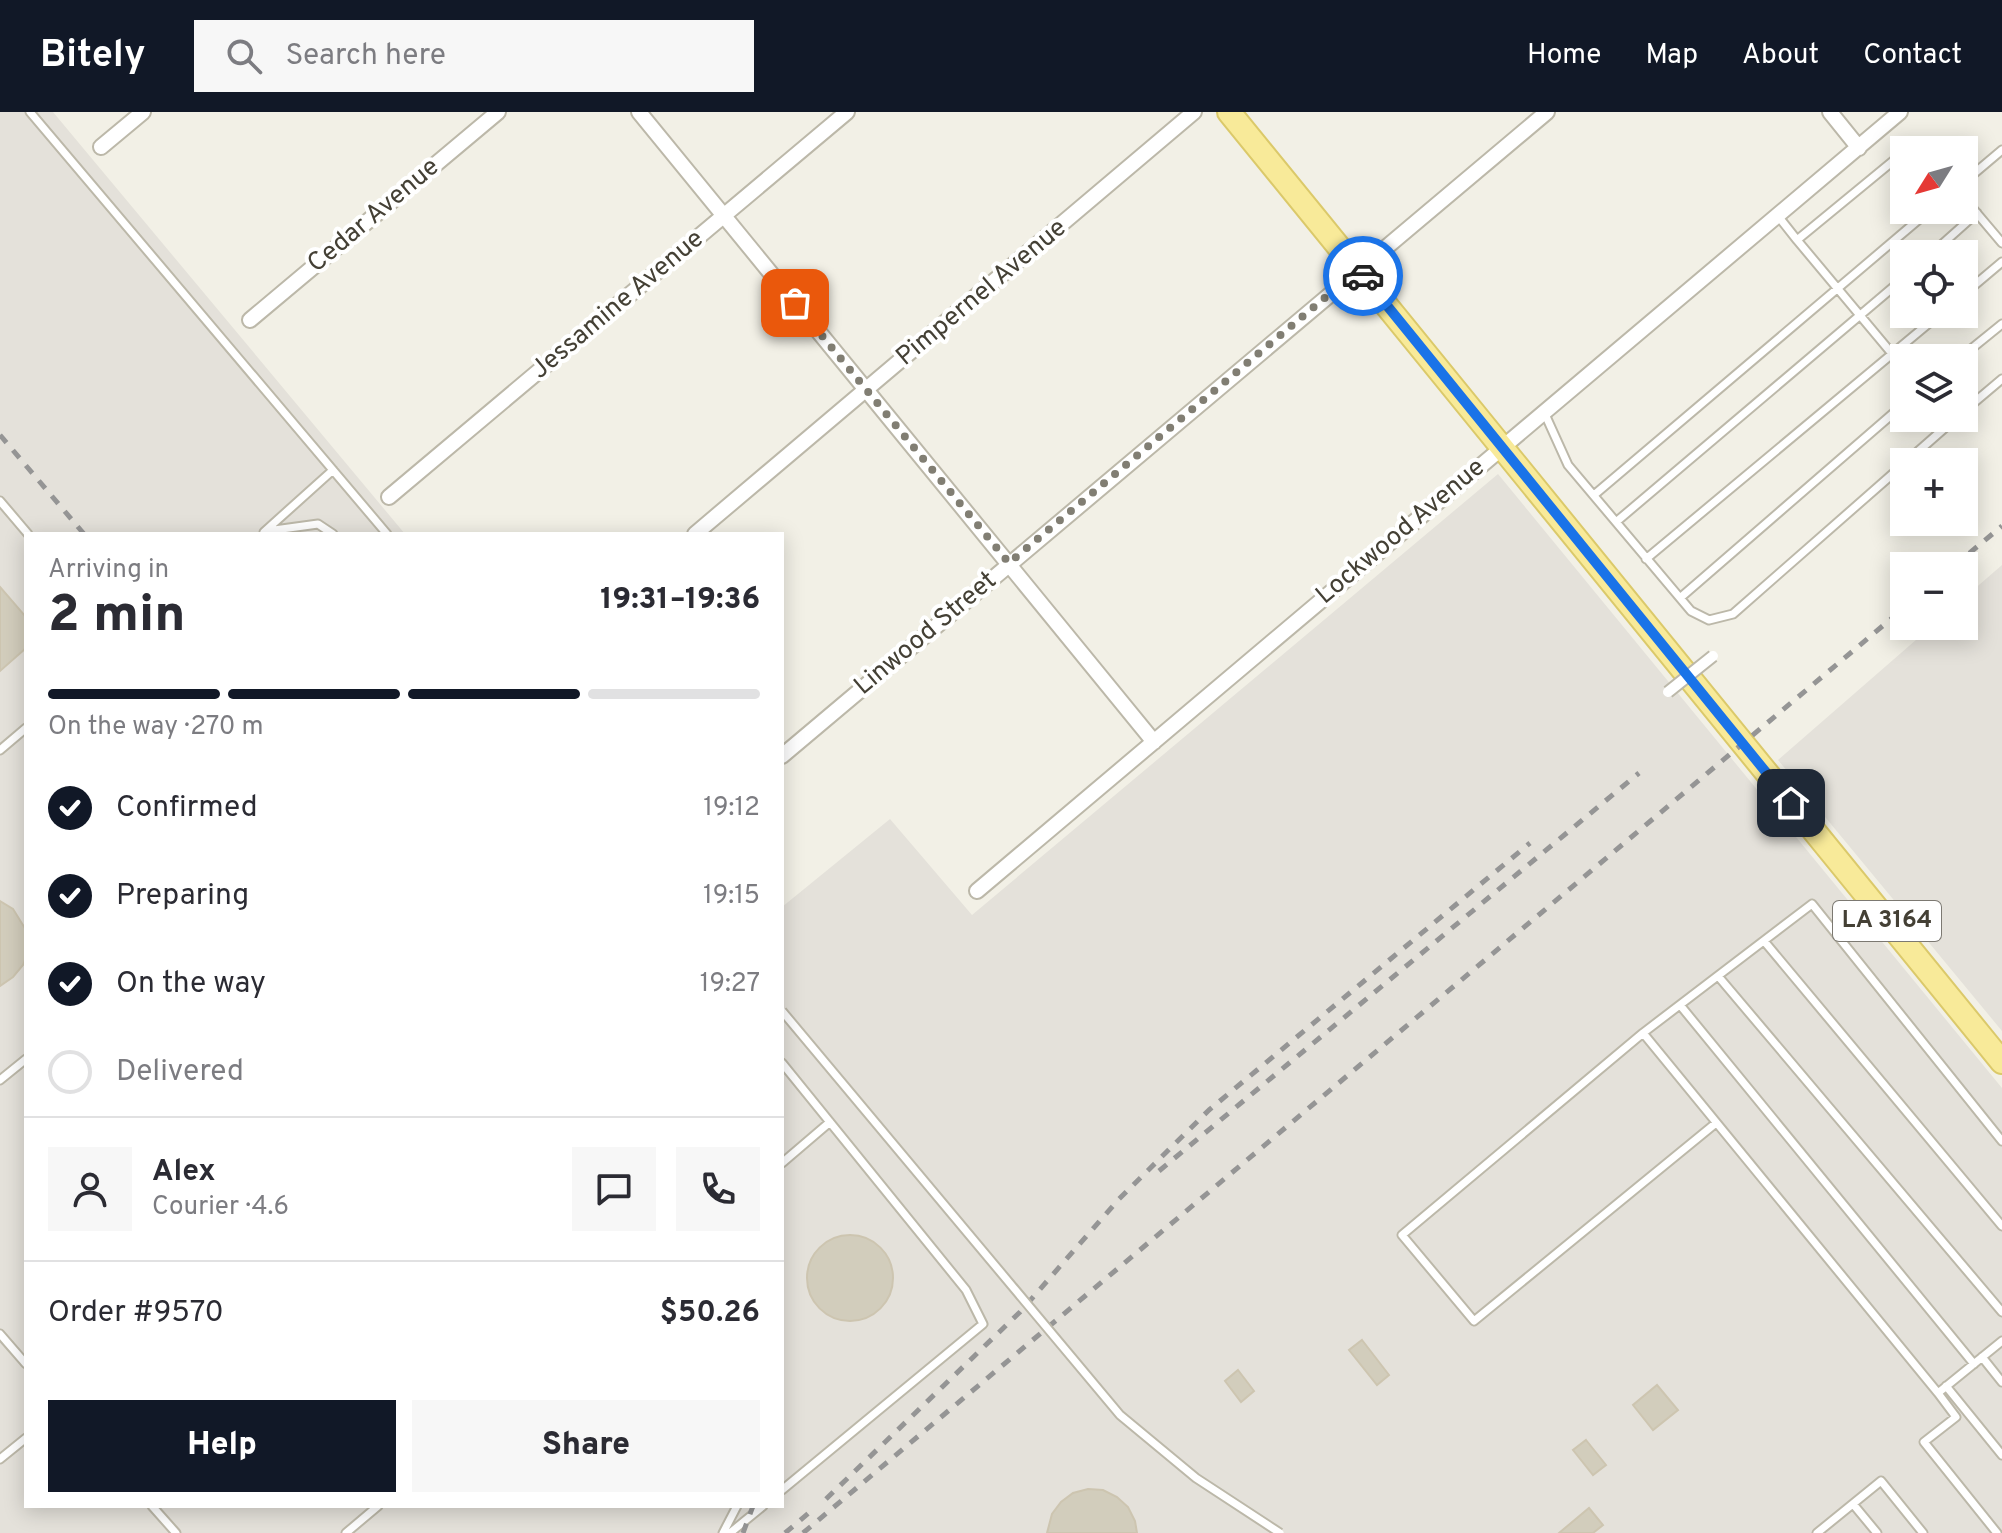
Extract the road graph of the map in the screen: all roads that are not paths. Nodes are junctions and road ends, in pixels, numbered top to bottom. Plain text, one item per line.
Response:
1 (30, 112) edge
2 (143, 112) edge
3 (498, 112) edge
4 (639, 112) edge
5 (847, 112) edge
6 (1194, 112) edge
7 (1229, 112) edge
8 (1547, 112) edge
9 (1830, 112) edge
10 (1900, 112) edge
11 (101, 147) dead end
12 (1859, 148) junction
13 (2002, 150) edge
14 (1890, 163) edge
15 (1978, 170) edge
16 (1978, 214) edge
17 (724, 216) junction
18 (1778, 216) junction
19 (1913, 224) edge
20 (1965, 224) edge
21 (1797, 240) junction
22 (1947, 240) edge
23 (2002, 243) edge
24 (2002, 262) edge
25 (1358, 270) junction
26 (1978, 282) edge
27 (1837, 287) junction
28 (1890, 290) edge
29 (1860, 316) junction
30 (250, 320) dead end
31 (2002, 324) edge
32 (1923, 328) edge
33 (1904, 344) edge
34 (1977, 344) edge
35 (1890, 352) edge
36 (1890, 356) edge
37 (2002, 379) edge
38 (867, 390) junction
39 (1978, 399) edge
40 (1544, 412) junction
41 (1890, 416) edge
42 (1938, 432) edge
43 (1502, 447) junction
44 (1921, 448) edge
45 (333, 470) junction
46 (1890, 476) edge
47 (1594, 495) junction
48 (389, 497) dead end
49 (0, 501) edge
50 (1616, 522) junction
51 (26, 532) edge
52 (264, 532) edge
53 (269, 532) edge
54 (330, 532) edge
55 (385, 532) edge
56 (697, 532) edge
57 (1646, 559) junction
58 (1009, 563) junction
59 (1680, 598) junction
60 (1713, 656) dead end
61 (1668, 692) dead end
62 (24, 730) edge
63 (1154, 742) junction
64 (0, 750) edge
65 (784, 754) edge
66 (977, 891) dead end
67 (1764, 941) junction
68 (1718, 976) junction
69 (1680, 1005) junction
70 (784, 1013) edge
71 (1643, 1033) junction
72 (24, 1061) edge
73 (2002, 1062) edge
74 (784, 1065) edge
75 (0, 1080) edge
76 (830, 1122) junction
77 (1716, 1123) junction
78 (2002, 1141) edge
79 (784, 1161) edge
80 (2002, 1226) edge
81 (2002, 1312) edge
82 (0, 1334) edge
83 (2002, 1341) edge
84 (1982, 1357) junction
85 (24, 1362) edge
86 (1974, 1364) junction
87 (2002, 1382) edge
88 (1946, 1386) junction
89 (1938, 1393) junction
90 (24, 1440) edge
91 (2002, 1455) edge
92 (0, 1459) edge
93 (784, 1488) edge
94 (1853, 1504) junction
95 (154, 1508) edge
96 (376, 1508) edge
97 (736, 1508) edge
98 (761, 1508) edge
99 (176, 1533) edge
100 (346, 1533) edge
101 (723, 1533) edge
102 (730, 1533) edge
103 (1280, 1533) edge
104 (1817, 1533) edge
105 (1877, 1533) edge
106 (1923, 1533) edge
107 (1997, 1533) edge

1 - 45 lane
2 - 11 street
3 - 30 street, Cedar Avenue
4 - 17 street
5 - 17 street, Jessamine Avenue
6 - 38 street, Pimpernel Avenue
7 - 25 main road, LA 3164
8 - 25 street, Linwood Street
9 - 12 street
10 - 12 street, Lockwood Avenue
12 - 18 street, Lockwood Avenue
13 - 15 lane
14 - 21 lane
16 - 23 lane
17 - 38 street
17 - 48 street, Jessamine Avenue
18 - 21 lane
18 - 40 street, Lockwood Avenue
19 - 27 lane
20 - 22 lane
21 - 27 lane
24 - 26 lane
25 - 43 main road, LA 3164
25 - 58 street, Linwood Street
27 - 29 lane
27 - 47 lane
28 - 29 lane
29 - 35 lane
29 - 50 lane
31 - 34 lane
32 - 33 lane
36 - 57 lane
37 - 39 lane
38 - 56 street, Pimpernel Avenue
38 - 58 street
40 - 43 street, Lockwood Avenue
40 - 47 lane
41 - 59 lane
42 - 44 lane
43 - 63 street, Lockwood Avenue
43 - 73 main road, LA 3164
45 - 52 lane
45 - 55 lane
46 - 59 lane
47 - 50 lane
49 - 51 lane
50 - 57 lane
53 - 54 lane
57 - 59 lane
58 - 63 street
58 - 65 street, Linwood Street
60 - 61 street, bridge
62 - 64 lane
63 - 66 street, Lockwood Avenue
67 - 68 lane
67 - 78 lane
67 - 80 lane
68 - 69 lane
68 - 81 lane
69 - 71 lane
69 - 86 lane
70 - 103 lane, bridge
71 - 77 lane
71 - 77 lane
72 - 75 lane
74 - 76 lane
76 - 79 lane
76 - 93 lane
77 - 89 lane
82 - 85 lane
83 - 84 lane
84 - 86 lane
84 - 87 lane
86 - 88 lane
88 - 89 lane
88 - 91 lane
89 - 107 lane
90 - 92 lane
94 - 104 lane
94 - 105 lane
94 - 106 lane
95 - 99 lane
96 - 100 lane
97 - 101 lane
98 - 102 lane

